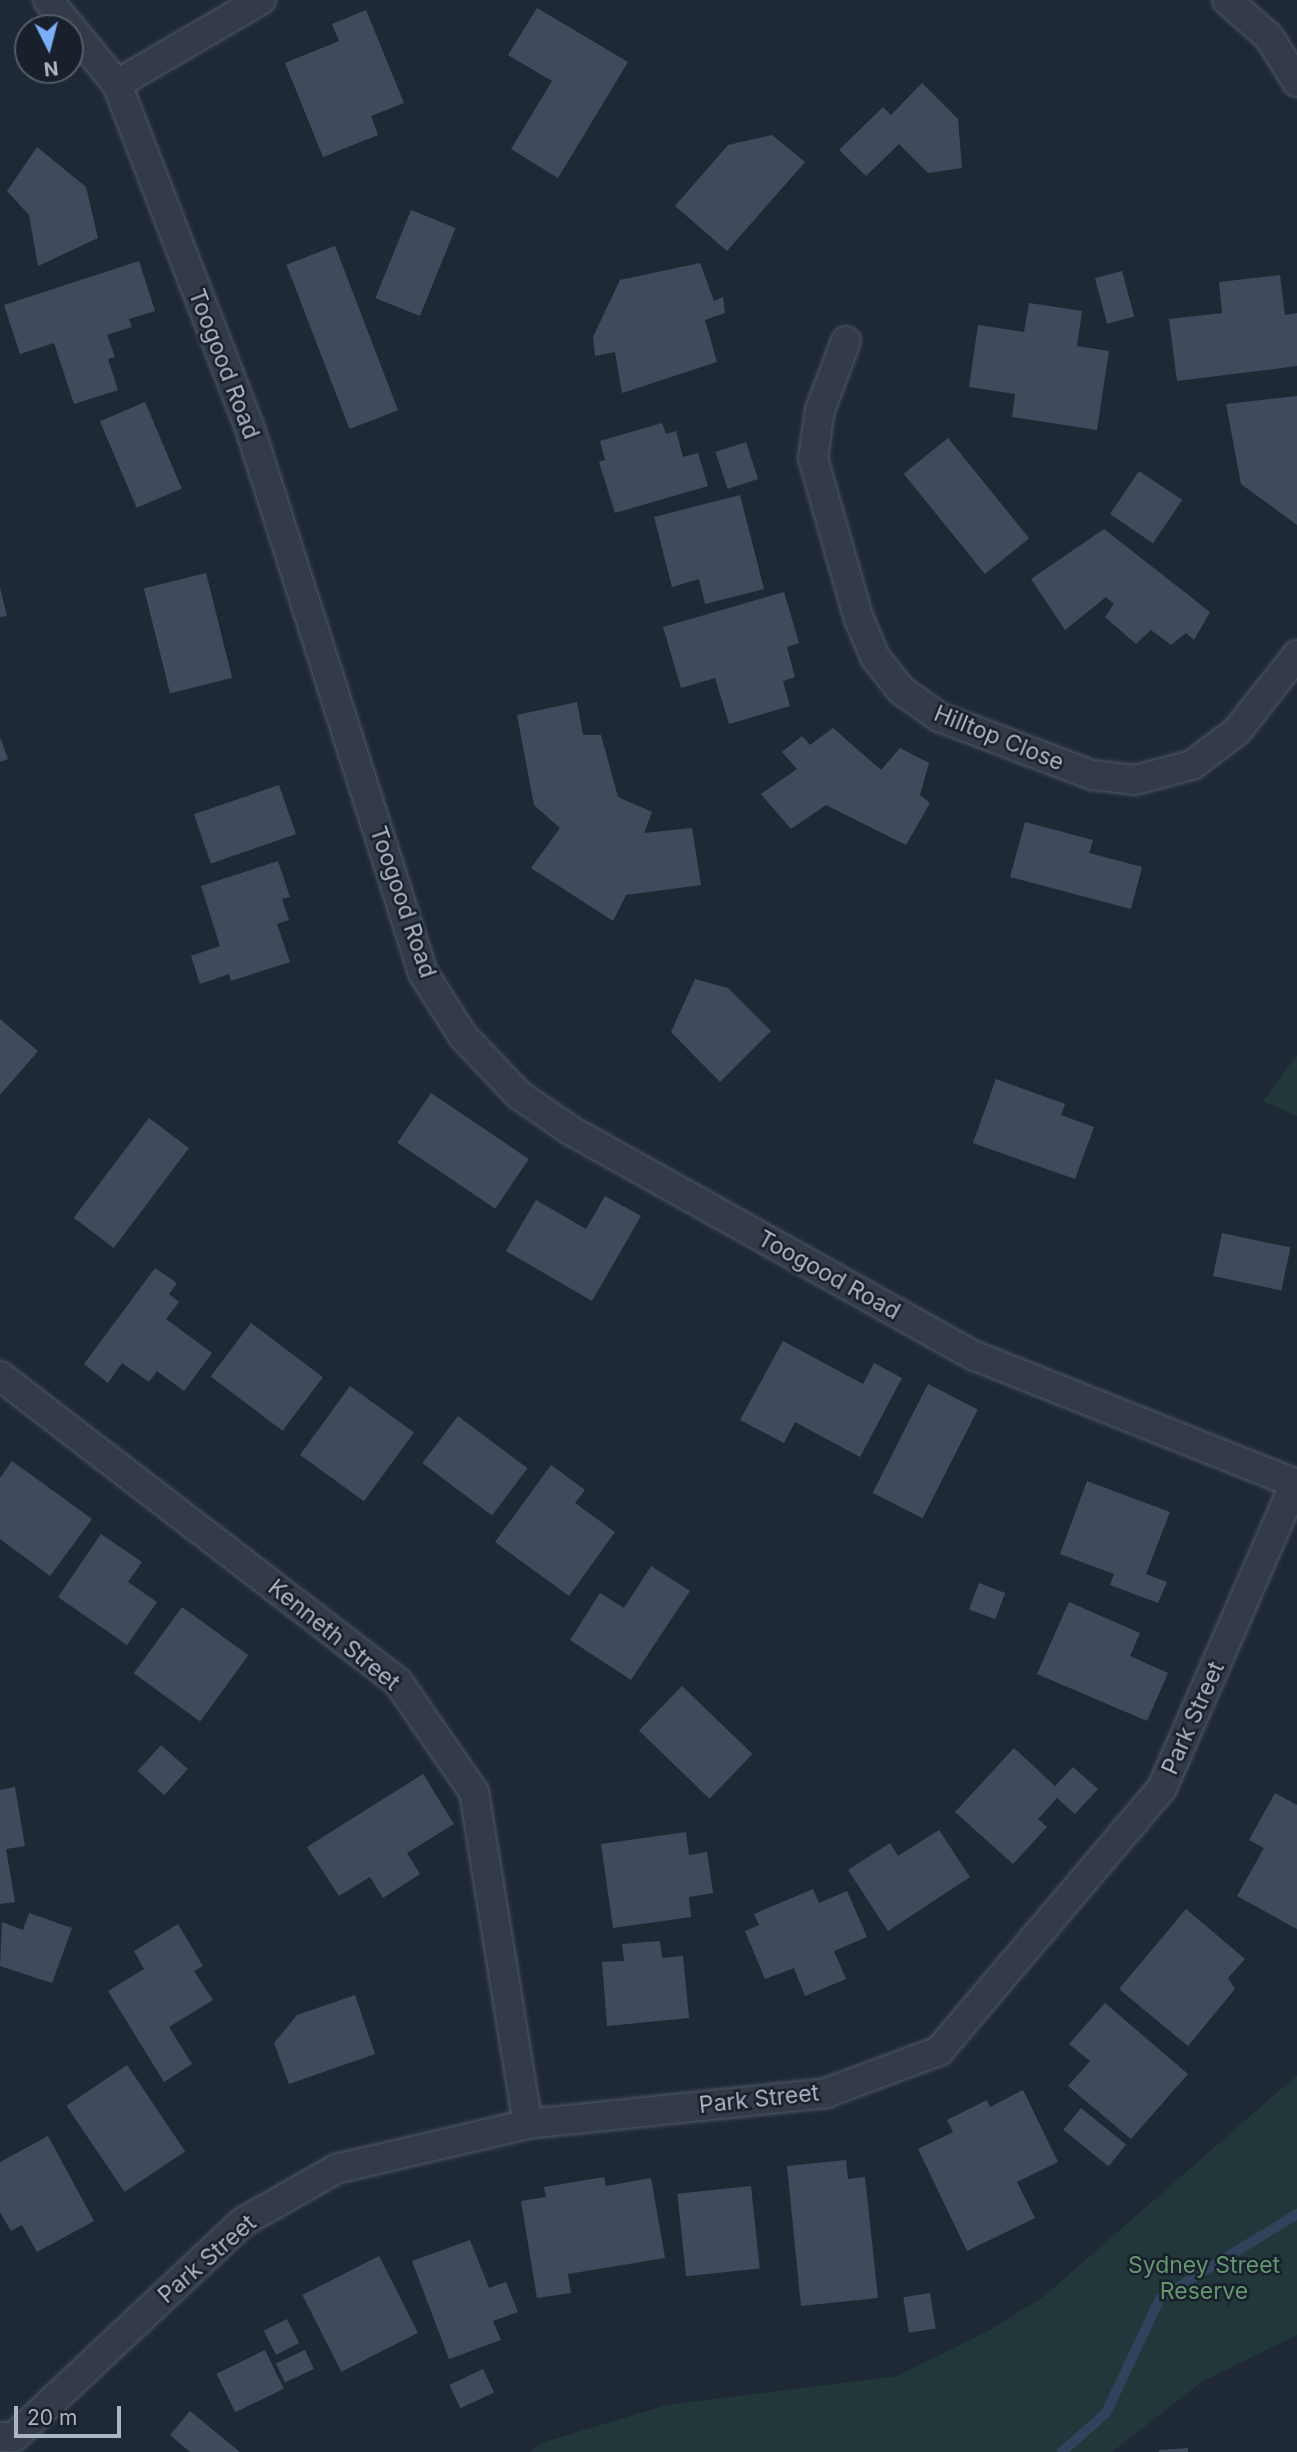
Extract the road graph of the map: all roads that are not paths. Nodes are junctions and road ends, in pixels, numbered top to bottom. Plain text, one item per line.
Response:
1 (48, 0) edge
2 (261, 0) edge
3 (1227, 0) edge
4 (1297, 82) edge
5 (117, 84) junction
6 (846, 341) dead end
7 (1297, 655) edge
8 (0, 1376) edge
9 (1296, 1484) edge
10 (528, 2124) junction
11 (0, 2437) edge

1 - 5 street, Toogood Road
2 - 5 street
3 - 4 street
5 - 9 street, Toogood Road
6 - 7 street, Hilltop Close
8 - 10 street, Kenneth Street
9 - 10 street, Park Street
10 - 11 street, Park Street

